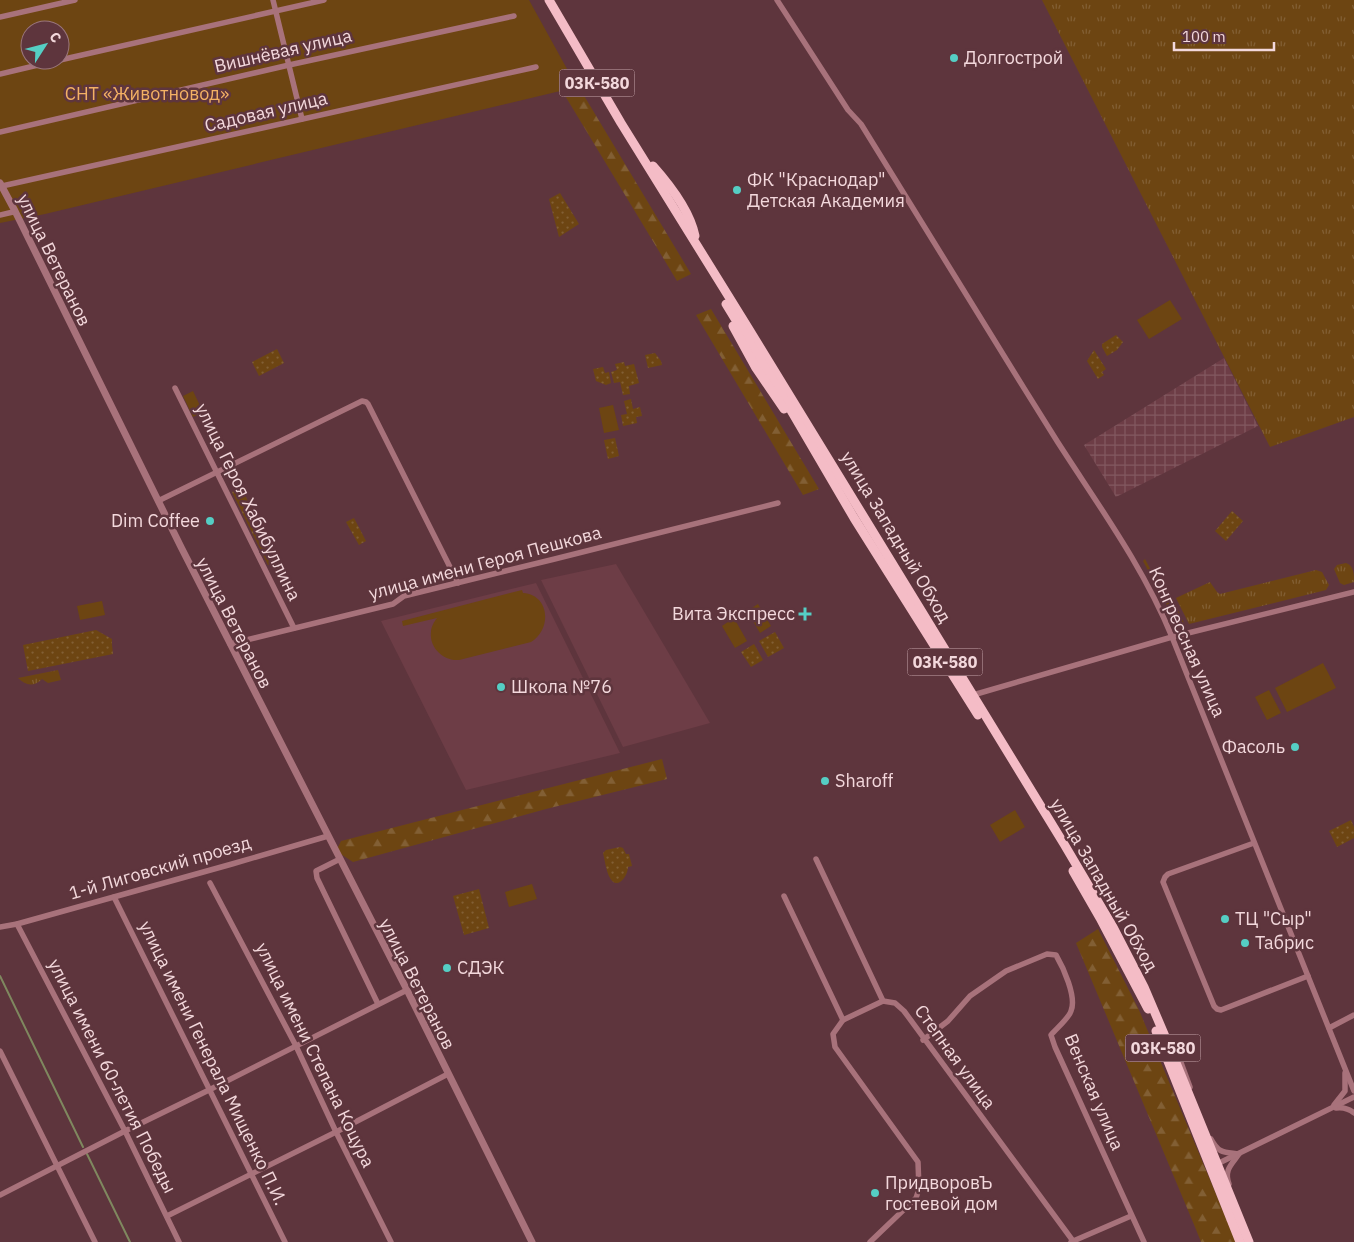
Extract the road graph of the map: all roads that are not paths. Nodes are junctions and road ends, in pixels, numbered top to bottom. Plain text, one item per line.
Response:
1 (75, 0) edge
2 (273, 0) edge
3 (324, 0) edge
4 (544, 0) edge
5 (549, 0) edge
6 (777, 0) edge
7 (276, 11) junction
8 (514, 16) dead end
9 (0, 17) edge
10 (70, 58) edge
11 (289, 65) junction
12 (536, 67) dead end
13 (20, 69) edge
14 (0, 74) edge
15 (302, 119) junction
16 (0, 132) edge
17 (1, 184) edge
18 (13, 212) junction
19 (0, 215) edge
20 (176, 388) dead end
21 (216, 473) junction
22 (158, 501) junction
23 (778, 503) dead end
24 (458, 583) junction
25 (1354, 592) edge
26 (294, 628) junction
27 (1172, 637) junction
28 (230, 644) junction
29 (973, 695) junction
30 (327, 836) junction
31 (1254, 843) junction
32 (816, 859) dead end
33 (338, 860) junction
34 (210, 883) dead end
35 (784, 896) dead end
36 (114, 897) junction
37 (17, 924) junction
38 (0, 927) edge
39 (1130, 959) junction
40 (1308, 976) junction
41 (406, 990) junction
42 (883, 1002) junction
43 (378, 1004) junction
44 (1354, 1015) edge
45 (844, 1020) junction
46 (1329, 1028) junction
47 (924, 1040) junction
48 (296, 1046) junction
49 (0, 1051) edge
50 (1344, 1066) junction
51 (447, 1074) junction
52 (209, 1090) junction
53 (1354, 1091) edge
54 (1354, 1097) edge
55 (1331, 1109) junction
56 (1354, 1113) edge
57 (125, 1131) junction
58 (336, 1132) junction
59 (1239, 1154) junction
60 (57, 1166) junction
61 (1214, 1166) junction
62 (251, 1174) junction
63 (0, 1195) edge
64 (167, 1216) junction
65 (1131, 1216) junction
66 (95, 1242) edge
67 (179, 1242) edge
68 (285, 1242) edge
69 (391, 1242) edge
70 (531, 1242) edge
71 (870, 1242) edge
72 (1072, 1242) edge
73 (1144, 1242) edge
74 (1240, 1242) edge
75 (1251, 1242) edge

1 - 9 street
2 - 7 street
3 - 7 street
4 - 61 highway, улица Западный Обход / 03К-580
5 - 29 highway, улица Западный Обход / 03К-580
6 - 27 street, Конгрессная улица
7 - 10 street
7 - 11 street
8 - 11 street, Вишнёвая улица
11 - 15 street
11 - 16 street, Вишнёвая улица
12 - 15 street, Садовая улица
13 - 14 street
15 - 17 street, Садовая улица
17 - 18 street, улица Ветеранов
17 - 22 street, улица Ветеранов
18 - 19 street
18 - 30 street, улица Ветеранов
20 - 21 street, улица Героя Хабибуллина
21 - 22 street
21 - 24 street
21 - 26 street, улица Героя Хабибуллина
22 - 28 street, улица Ветеранов
23 - 24 street, улица имени Героя Пешкова
24 - 26 street, улица имени Героя Пешкова
25 - 27 street
26 - 28 street, улица имени Героя Пешкова
27 - 29 street
27 - 31 street, Конгрессная улица
28 - 30 street, улица Ветеранов
29 - 39 highway, улица Западный Обход / 03К-580
30 - 33 street, улица Ветеранов
30 - 36 street, 1-й Лиговский проезд
31 - 40 street, Конгрессная улица
31 - 40 street
32 - 42 street
33 - 41 street, улица Ветеранов
33 - 43 street
34 - 48 street, улица имени Степана Коцура
35 - 45 street
36 - 37 street, 1-й Лиговский проезд
36 - 52 street, улица имени Генерала Мищенко П.И.
37 - 38 street, 1-й Лиговский проезд
37 - 57 street, улица имени 60-летия Победы
39 - 59 street
39 - 61 highway, улица Западный Обход / 03К-580
40 - 46 street, Конгрессная улица
41 - 43 street
41 - 51 street, улица Ветеранов
42 - 45 street
42 - 47 street, Степная улица
43 - 48 street
44 - 46 street
45 - 71 street
46 - 50 street, Конгрессная улица
47 - 65 street, Венская улица
47 - 72 street, Степная улица
48 - 52 street
48 - 58 street, улица имени Степана Коцура
49 - 60 street
50 - 53 street, Конгрессная улица
50 - 55 street
51 - 58 street
51 - 70 street, улица Ветеранов
52 - 57 street
52 - 62 street, улица имени Генерала Мищенко П.И.
54 - 55 street
55 - 56 street
55 - 59 street
57 - 60 street
57 - 64 street, улица имени 60-летия Победы
58 - 62 street
58 - 69 street, улица имени Степана Коцура
59 - 61 street
59 - 75 street
60 - 63 street
60 - 66 street
61 - 74 highway, улица Западный Обход / 03К-580
61 - 75 highway, улица Западный Обход / 03К-580
62 - 64 street
62 - 68 street, улица имени Генерала Мищенко П.И.
64 - 67 street, улица имени 60-летия Победы
65 - 72 street
65 - 73 street, Венская улица

